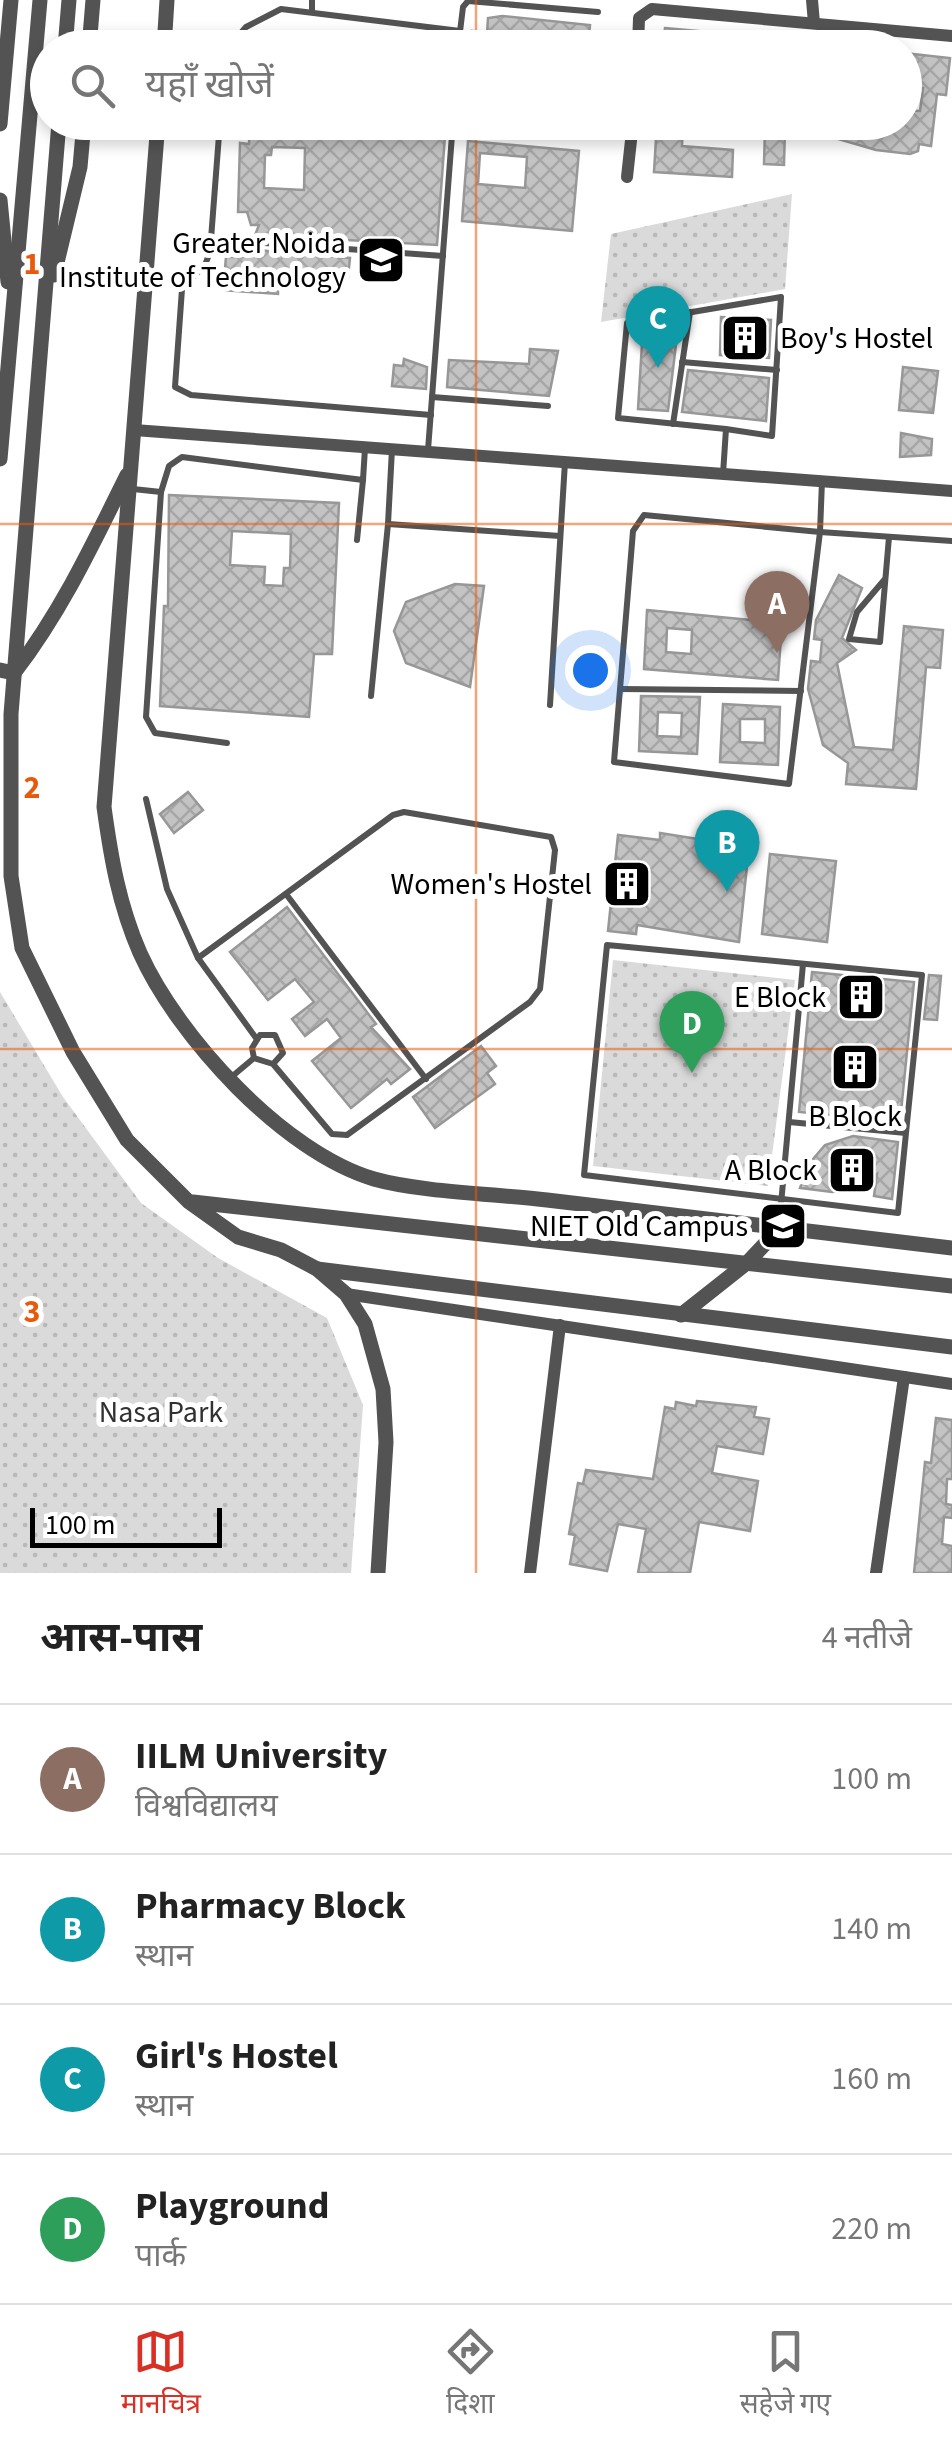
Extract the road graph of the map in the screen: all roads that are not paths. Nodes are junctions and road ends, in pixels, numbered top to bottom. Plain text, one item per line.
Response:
1 (11, 0) edge
2 (40, 0) edge
3 (69, 0) edge
4 (93, 0) edge
5 (167, 0) edge
6 (281, 0) edge
7 (312, 0) edge
8 (812, 0) edge
9 (281, 10) junction
10 (312, 12) junction
11 (598, 12) dead end
12 (814, 23) junction
13 (37, 30) edge
14 (66, 30) edge
15 (90, 30) edge
16 (165, 30) edge
17 (243, 30) edge
18 (452, 30) edge
19 (460, 30) edge
20 (639, 30) edge
21 (888, 30) edge
22 (922, 33) edge
23 (952, 36) edge
24 (30, 115) edge
25 (0, 124) edge
26 (58, 140) edge
27 (82, 140) edge
28 (157, 140) edge
29 (219, 140) edge
30 (452, 140) edge
31 (631, 140) edge
32 (627, 177) dead end
33 (0, 200) edge
34 (211, 238) junction
35 (443, 256) junction
36 (690, 312) junction
37 (12, 321) junction
38 (43, 324) junction
39 (682, 362) junction
40 (777, 370) junction
41 (432, 397) junction
42 (548, 406) dead end
43 (431, 415) junction
44 (673, 424) junction
45 (726, 429) junction
46 (134, 430) junction
47 (365, 447) junction
48 (392, 449) junction
49 (428, 452) junction
50 (0, 459) edge
51 (565, 462) junction
52 (131, 467) junction
53 (723, 474) junction
54 (363, 480) junction
55 (822, 481) junction
56 (952, 482) edge
57 (129, 488) junction
58 (952, 491) edge
59 (162, 492) junction
60 (388, 524) junction
61 (820, 532) junction
62 (560, 536) junction
63 (889, 537) junction
64 (357, 540) dead end
65 (952, 542) edge
66 (886, 579) junction
67 (7, 672) edge
68 (621, 689) junction
69 (800, 691) junction
70 (371, 696) dead end
71 (550, 705) dead end
72 (227, 743) dead end
73 (6, 758) edge
74 (146, 799) dead end
75 (6, 881) edge
76 (286, 894) junction
77 (0, 914) edge
78 (18, 922) junction
79 (198, 958) junction
80 (803, 964) junction
81 (256, 1038) junction
82 (254, 1058) junction
83 (273, 1064) junction
84 (229, 1079) junction
85 (426, 1079) junction
86 (789, 1122) junction
87 (906, 1133) junction
88 (780, 1200) junction
89 (189, 1202) junction
90 (779, 1229) junction
91 (952, 1248) edge
92 (748, 1262) junction
93 (317, 1269) junction
94 (952, 1286) edge
95 (346, 1294) junction
96 (681, 1315) junction
97 (560, 1325) junction
98 (952, 1347) edge
99 (904, 1376) junction
100 (952, 1384) edge
101 (378, 1573) edge
102 (530, 1573) edge
103 (876, 1573) edge

1 - 25 street
2 - 13 street
3 - 14 street
4 - 15 street
5 - 16 street
6 - 9 lane
7 - 10 lane
8 - 12 street
9 - 10 lane
9 - 17 lane
10 - 18 lane
11 - 19 lane
12 - 20 street
12 - 21 street
22 - 23 street
24 - 37 street
26 - 38 street
27 - 38 street
28 - 46 street
29 - 34 lane
30 - 35 lane
31 - 32 street
33 - 37 street
34 - 35 lane
34 - 43 lane
35 - 41 lane
36 - 39 lane
36 - 40 lane
36 - 44 lane
37 - 50 street
38 - 67 street
39 - 40 lane
39 - 44 lane
40 - 45 lane
41 - 42 lane
41 - 43 lane
43 - 49 lane
44 - 45 lane
45 - 53 lane
46 - 47 street
46 - 52 street
47 - 48 street
47 - 54 lane
48 - 49 street
48 - 60 lane
49 - 51 street
51 - 53 street
51 - 62 lane
52 - 57 street
52 - 67 street
53 - 55 street
54 - 59 lane
54 - 64 lane
55 - 58 street
55 - 61 lane
56 - 58 lane
57 - 59 lane
57 - 84 street
59 - 72 lane
60 - 62 lane
60 - 70 lane
61 - 63 lane
61 - 68 lane
61 - 69 lane
62 - 71 lane
63 - 65 lane
63 - 66 lane
66 - 66 lane
67 - 73 street
68 - 69 lane
68 - 69 lane
73 - 75 street
74 - 79 lane
75 - 78 street
76 - 79 lane
76 - 85 lane
76 - 85 lane
77 - 78 street
78 - 89 street
79 - 81 lane
80 - 86 lane
80 - 87 lane
80 - 88 lane
81 - 82 lane
81 - 83 lane
82 - 83 lane
82 - 84 lane
83 - 85 lane
84 - 90 street
86 - 87 lane
86 - 88 lane
87 - 88 lane
88 - 90 lane
89 - 92 street
89 - 93 street
90 - 91 street
90 - 92 street
92 - 94 street
92 - 96 street
93 - 95 street
93 - 96 street
95 - 97 street
95 - 101 street
96 - 98 street
97 - 99 street
97 - 102 street
99 - 100 street
99 - 103 street

